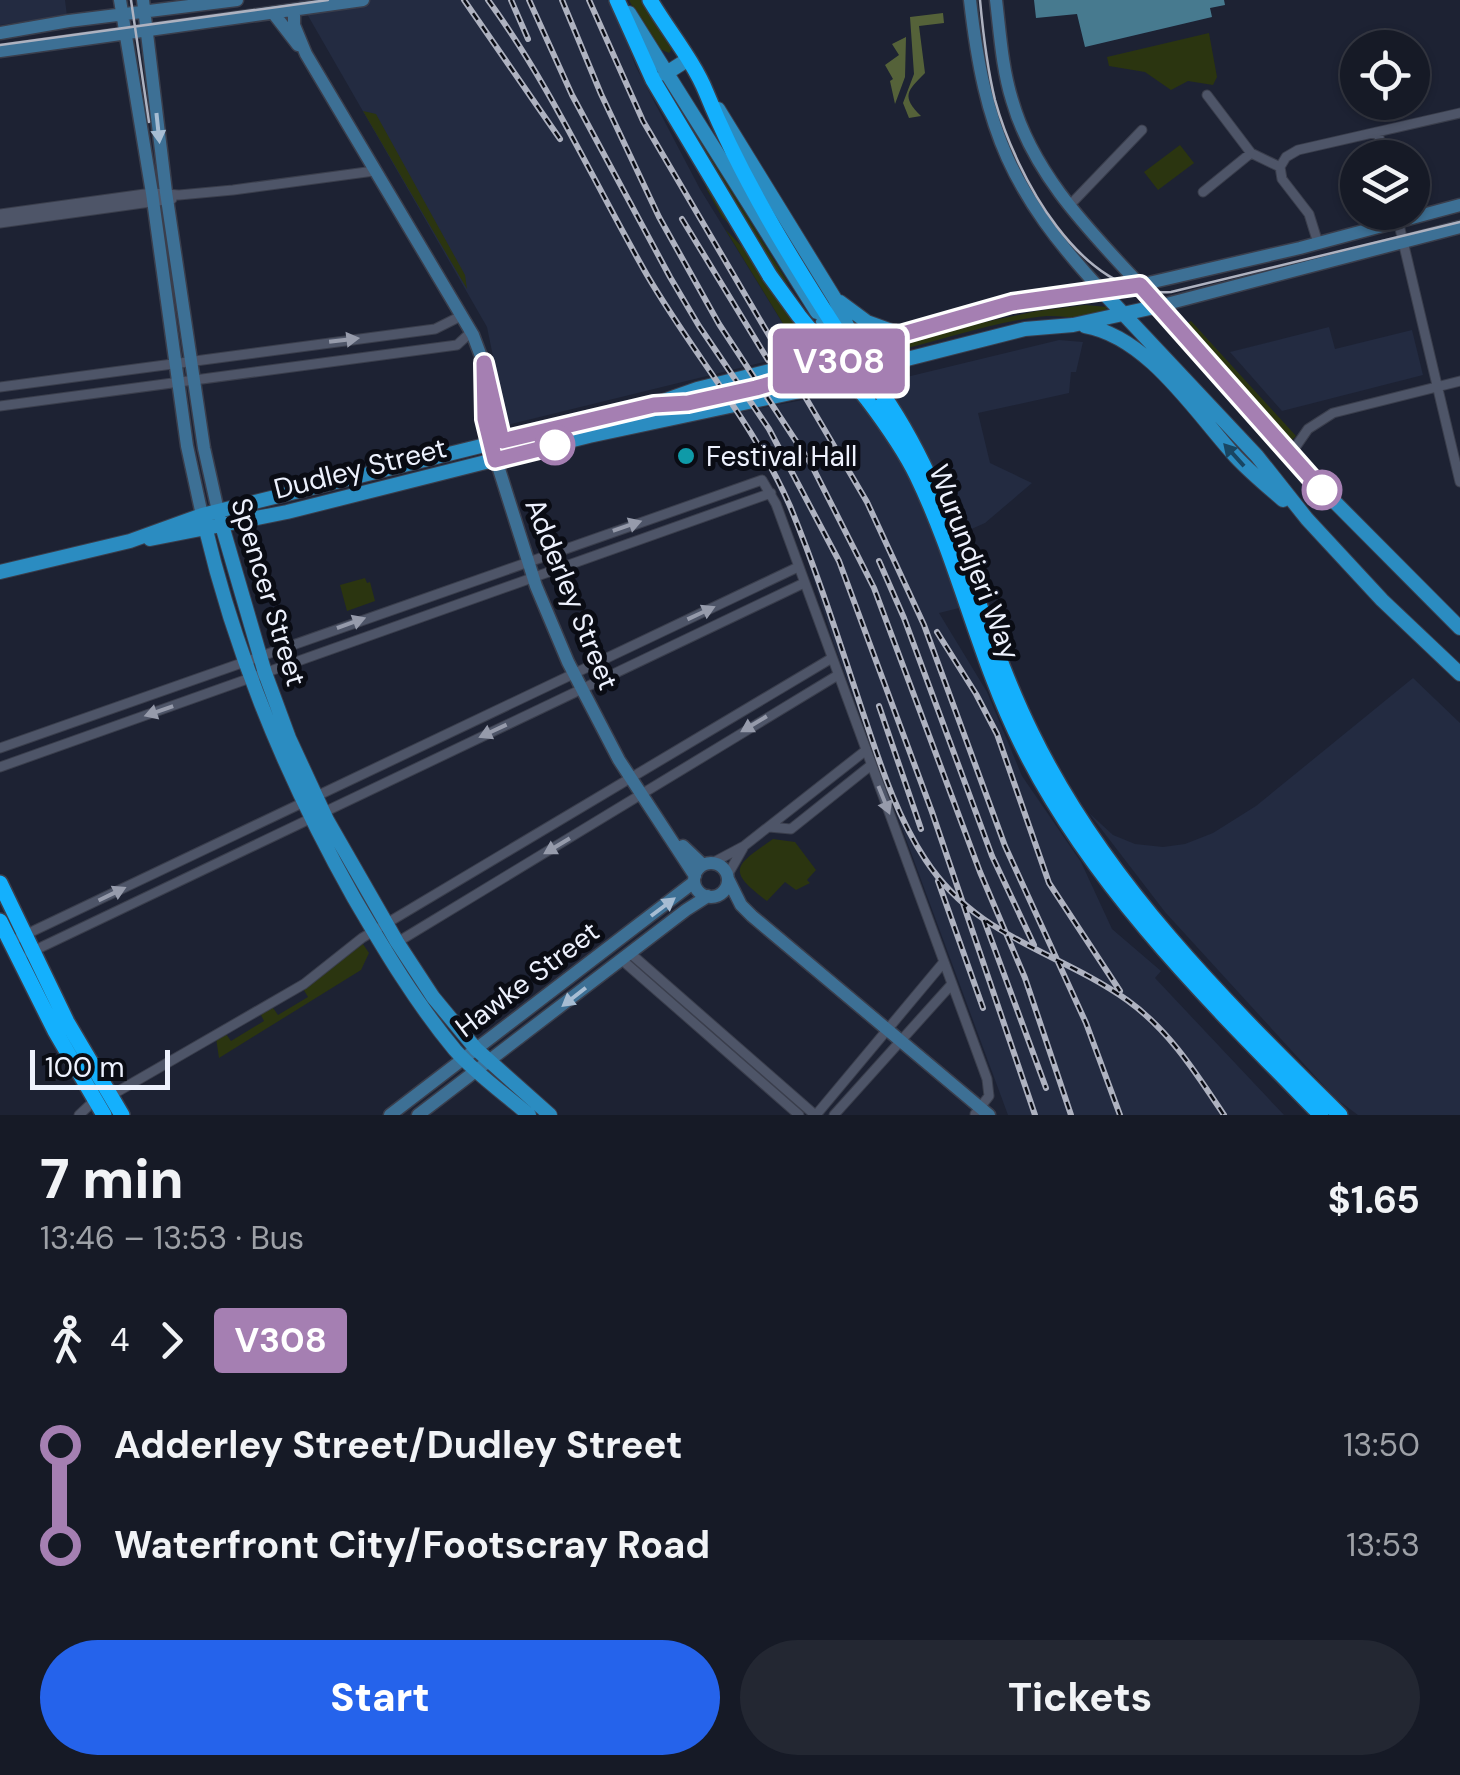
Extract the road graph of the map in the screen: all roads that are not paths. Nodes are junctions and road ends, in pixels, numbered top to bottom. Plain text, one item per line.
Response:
1 (237, 0) edge
2 (363, 0) edge
3 (620, 0) edge
4 (650, 0) edge
5 (970, 0) edge
6 (996, 0) edge
7 (144, 6) edge
8 (121, 7) edge
9 (296, 10) junction
10 (274, 14) junction
11 (147, 31) junction
12 (0, 33) edge
13 (126, 33) junction
14 (0, 51) edge
15 (306, 54) junction
16 (686, 60) junction
17 (665, 74) junction
18 (706, 91) junction
19 (1207, 95) dead end
20 (1460, 113) edge
21 (1142, 130) dead end
22 (1378, 132) junction
23 (1380, 140) edge
24 (1251, 153) junction
25 (1280, 167) junction
26 (374, 171) junction
27 (1203, 192) dead end
28 (163, 197) junction
29 (1069, 206) junction
30 (1460, 206) edge
31 (1430, 211) edge
32 (0, 214) edge
33 (0, 224) edge
34 (1460, 228) edge
35 (1359, 230) edge
36 (1401, 230) edge
37 (1404, 243) junction
38 (1318, 244) junction
39 (1140, 285) junction
40 (1101, 290) junction
41 (836, 299) junction
42 (1158, 306) junction
43 (1125, 313) junction
44 (460, 316) junction
45 (186, 322) junction
46 (823, 322) junction
47 (170, 324) junction
48 (1074, 324) junction
49 (471, 332) junction
50 (903, 334) junction
51 (284, 348) junction
52 (853, 353) junction
53 (244, 354) junction
54 (213, 359) junction
55 (903, 360) junction
56 (192, 362) junction
57 (175, 364) junction
58 (288, 368) junction
59 (247, 374) junction
60 (91, 375) junction
61 (216, 378) junction
62 (49, 380) junction
63 (195, 380) junction
64 (1460, 380) edge
65 (836, 382) junction
66 (178, 383) junction
67 (1439, 386) junction
68 (0, 387) edge
69 (94, 394) junction
70 (52, 400) junction
71 (0, 405) edge
72 (654, 405) junction
73 (496, 442) junction
74 (1290, 455) junction
75 (501, 459) junction
76 (206, 461) junction
77 (190, 464) junction
78 (1460, 482) edge
79 (771, 493) junction
80 (218, 511) junction
81 (1307, 520) junction
82 (204, 523) junction
83 (222, 527) junction
84 (531, 560) junction
85 (798, 567) junction
86 (0, 572) edge
87 (537, 576) junction
88 (239, 578) junction
89 (804, 583) junction
90 (222, 584) junction
91 (1460, 628) edge
92 (259, 656) junction
93 (832, 658) junction
94 (244, 661) junction
95 (577, 671) junction
96 (1460, 674) edge
97 (257, 675) junction
98 (838, 675) junction
99 (585, 688) junction
100 (0, 748) edge
101 (864, 751) junction
102 (870, 766) junction
103 (0, 767) edge
104 (632, 776) junction
105 (644, 793) junction
106 (309, 800) junction
107 (317, 815) junction
108 (769, 827) junction
109 (744, 846) junction
110 (352, 860) junction
111 (338, 869) junction
112 (701, 872) junction
113 (727, 878) junction
114 (0, 883) edge
115 (713, 896) junction
116 (741, 904) junction
117 (406, 915) junction
118 (0, 920) edge
119 (380, 929) junction
120 (416, 931) junction
121 (17, 938) junction
122 (390, 946) junction
123 (612, 946) junction
124 (24, 955) junction
125 (626, 957) junction
126 (943, 964) junction
127 (951, 985) junction
128 (526, 1012) junction
129 (537, 1026) junction
130 (886, 1032) junction
131 (900, 1044) junction
132 (470, 1054) junction
133 (484, 1067) junction
134 (103, 1098) junction
135 (981, 1113) edge
136 (547, 1114) edge
137 (79, 1115) edge
138 (106, 1115) edge
139 (122, 1115) edge
140 (390, 1115) edge
141 (418, 1115) edge
142 (529, 1115) edge
143 (799, 1115) edge
144 (815, 1115) edge
145 (834, 1115) edge
146 (1321, 1115) edge
147 (1340, 1115) edge

1 - 7 street
2 - 9 street
3 - 17 main road, Wurundjeri Way
3 - 146 highway, Wurundjeri Way, bridge
4 - 16 highway, Wurundjeri Way
5 - 40 street
6 - 29 street
7 - 8 street
7 - 11 street, Spencer Street
8 - 12 street
8 - 13 street, Spencer Street
9 - 10 street
9 - 15 street, Adderley Street
10 - 11 street
10 - 15 street, Adderley Street
11 - 13 street
11 -> 28 street, Spencer Street
13 - 14 street
13 - 28 street, Spencer Street
15 - 26 street, Adderley Street
16 - 17 main road
16 - 18 highway, Wurundjeri Way
17 - 46 main road, Wurundjeri Way
18 - 41 main road, Wurundjeri Way
18 - 147 highway, Wurundjeri Way, bridge
19 - 24 street
20 - 22 street
21 - 29 street
22 - 23 street
22 - 25 street
24 - 25 street
24 - 27 street
25 - 38 street
26 - 28 street
26 - 44 street, Adderley Street
28 - 32 street
28 - 33 street
28 - 45 street, Spencer Street
28 - 47 street, Spencer Street
29 - 39 street
30 - 31 street
34 - 37 street
35 - 38 street
36 - 37 street
37 - 42 street
37 - 67 street
38 - 39 street
39 - 40 main road, Dudley Street
39 - 42 main road
40 - 43 main road
40 - 50 main road, Dudley Street
41 - 50 main road
41 - 52 main road
42 - 43 main road, Dudley Street
42 - 74 main road
43 - 48 main road, Dudley Street
43 - 81 main road
44 - 49 street, Adderley Street
51 -> 44 street
45 - 47 street
45 - 56 street, Spencer Street
46 - 52 main road, Wurundjeri Way
46 - 72 main road
47 - 57 street, Spencer Street
48 - 55 main road, Dudley Street
81 -> 48 main road
49 - 58 street
49 - 73 street, Adderley Street
50 - 52 main road, Dudley Street
51 - 53 street
51 - 58 street
52 - 55 main road
52 - 65 main road
52 - 72 main road, Dudley Street
53 - 54 street
53 - 59 street
54 - 56 street
54 - 61 street
55 - 65 main road, Dudley Street
56 - 57 street
56 - 63 street, Spencer Street
57 - 60 street
57 - 66 street, Spencer Street
58 - 59 street
59 - 61 street
60 - 62 street
60 - 69 street
61 - 63 street
62 - 68 street
62 - 70 street
63 - 66 street
63 - 76 street, Spencer Street
64 - 67 street
65 - 75 main road, Dudley Street
66 - 69 street
66 - 77 street, Spencer Street
67 - 74 street
67 - 78 street
69 - 70 street
70 - 71 street
72 - 73 main road, Dudley Street
73 - 75 street, Adderley Street
73 - 80 main road, Dudley Street
74 - 91 main road
75 - 83 main road, Dudley Street
75 - 84 street, Adderley Street
76 - 77 street
76 - 80 street, Spencer Street
77 - 82 street, Spencer Street
84 -> 79 street
79 - 85 street
79 - 87 street
80 - 82 main road, Dudley Street
80 - 83 main road, Spencer Street
81 - 96 main road
82 - 83 main road, Dudley Street
82 - 86 main road, Dudley Street
82 - 90 main road, Spencer Street
83 - 88 main road, Spencer Street
84 - 87 street, Adderley Street
92 -> 84 street
85 - 89 street
95 -> 85 street
87 - 95 street, Adderley Street
87 - 97 street
88 - 90 main road
88 - 92 main road, Spencer Street
89 - 93 street
89 - 99 street
90 - 94 main road, Spencer Street
92 - 94 street
92 - 97 main road, Spencer Street
93 - 98 street
93 - 104 street
94 - 97 main road, Spencer Street
94 - 100 street
95 - 99 street, Adderley Street
95 - 106 street
97 -> 103 street
97 - 106 main road, Spencer Street
98 - 101 street
98 -> 105 street
99 - 104 street, Adderley Street
99 -> 107 street
101 - 102 street
101 - 108 street, Hawke Street
102 - 108 street, Hawke Street
102 -> 126 street
104 - 105 street, Adderley Street
104 - 117 street
105 - 112 street, Adderley Street
105 -> 120 street
106 - 107 main road, Spencer Street
121 -> 106 street
107 - 110 main road, Spencer Street
107 - 111 main road, Spencer Street
107 - 124 street
108 - 109 street, Hawke Street
109 - 112 street, Hawke Street
109 - 113 street, Hawke Street
110 - 111 main road
110 - 119 main road, Spencer Street
111 - 119 main road, Spencer Street
112 - 113 street
112 - 115 street
123 -> 112 street, Hawke Street
113 - 115 street
113 - 116 street
114 - 121 highway
115 - 116 street
115 - 125 street, Hawke Street
116 - 130 street
117 - 119 street
117 - 120 street
118 - 121 highway
119 - 122 main road, Spencer Street
119 - 134 street
120 - 122 street
121 - 124 highway
122 - 132 main road, Spencer Street
123 - 125 street
123 - 128 street, Hawke Street
124 - 134 highway
125 -> 129 street, Hawke Street
125 - 143 street
125 - 144 street
126 - 127 street
126 - 130 street
127 - 131 street
127 - 135 street
128 - 129 street
128 - 132 street, Hawke Street
129 - 133 street, Hawke Street
130 - 131 street
130 - 144 street
131 - 135 street
131 - 145 street
132 - 133 main road, Spencer Street
132 - 140 street, Hawke Street
133 - 136 main road, Spencer Street
133 - 141 street, Hawke Street
133 - 142 main road, Spencer Street
134 - 137 street
134 - 138 highway
134 - 139 highway

